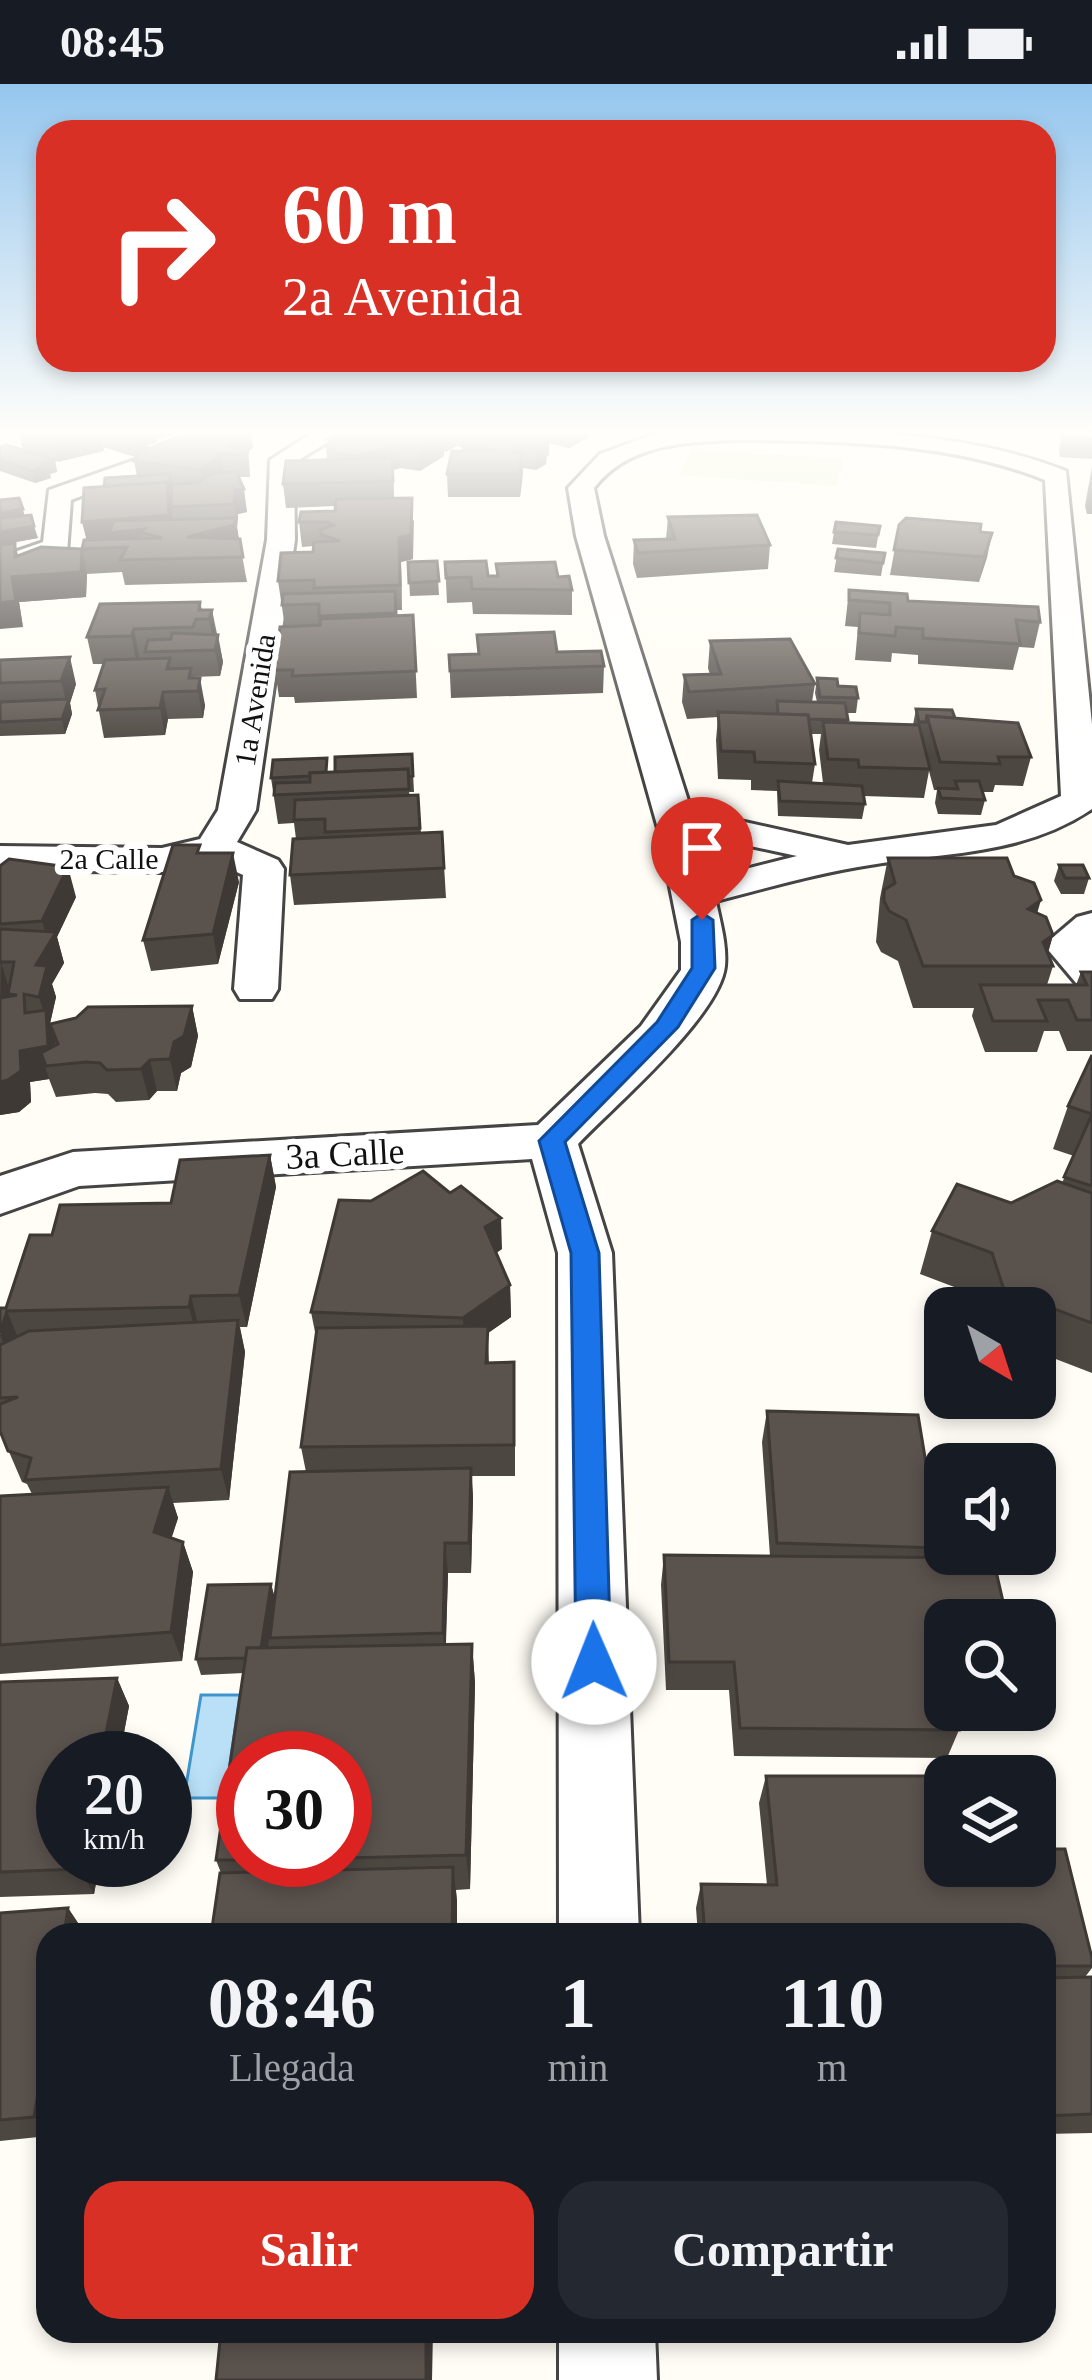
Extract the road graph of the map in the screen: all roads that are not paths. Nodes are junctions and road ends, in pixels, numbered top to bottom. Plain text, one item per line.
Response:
1 (57, 540) edge
2 (281, 540) edge
3 (594, 540) edge
4 (1063, 540) edge
5 (0, 566) edge
6 (670, 817) junction
7 (215, 847) junction
8 (853, 855) junction
9 (0, 858) edge
10 (696, 893) junction
11 (1092, 926) edge
12 (1092, 974) edge
13 (256, 989) dead end
14 (552, 1141) junction
15 (0, 1196) edge
16 (599, 1923) edge
17 (607, 2343) edge
18 (608, 2380) edge

1 - 5 street
2 - 7 street, 1a Avenida
3 - 6 street
4 - 8 street
6 - 8 street
6 - 10 street
7 - 9 street, 2a Calle
7 - 13 street
8 - 10 street
10 - 14 street
11 - 12 street
14 - 15 street, 3a Calle
14 - 16 street
17 - 18 street

